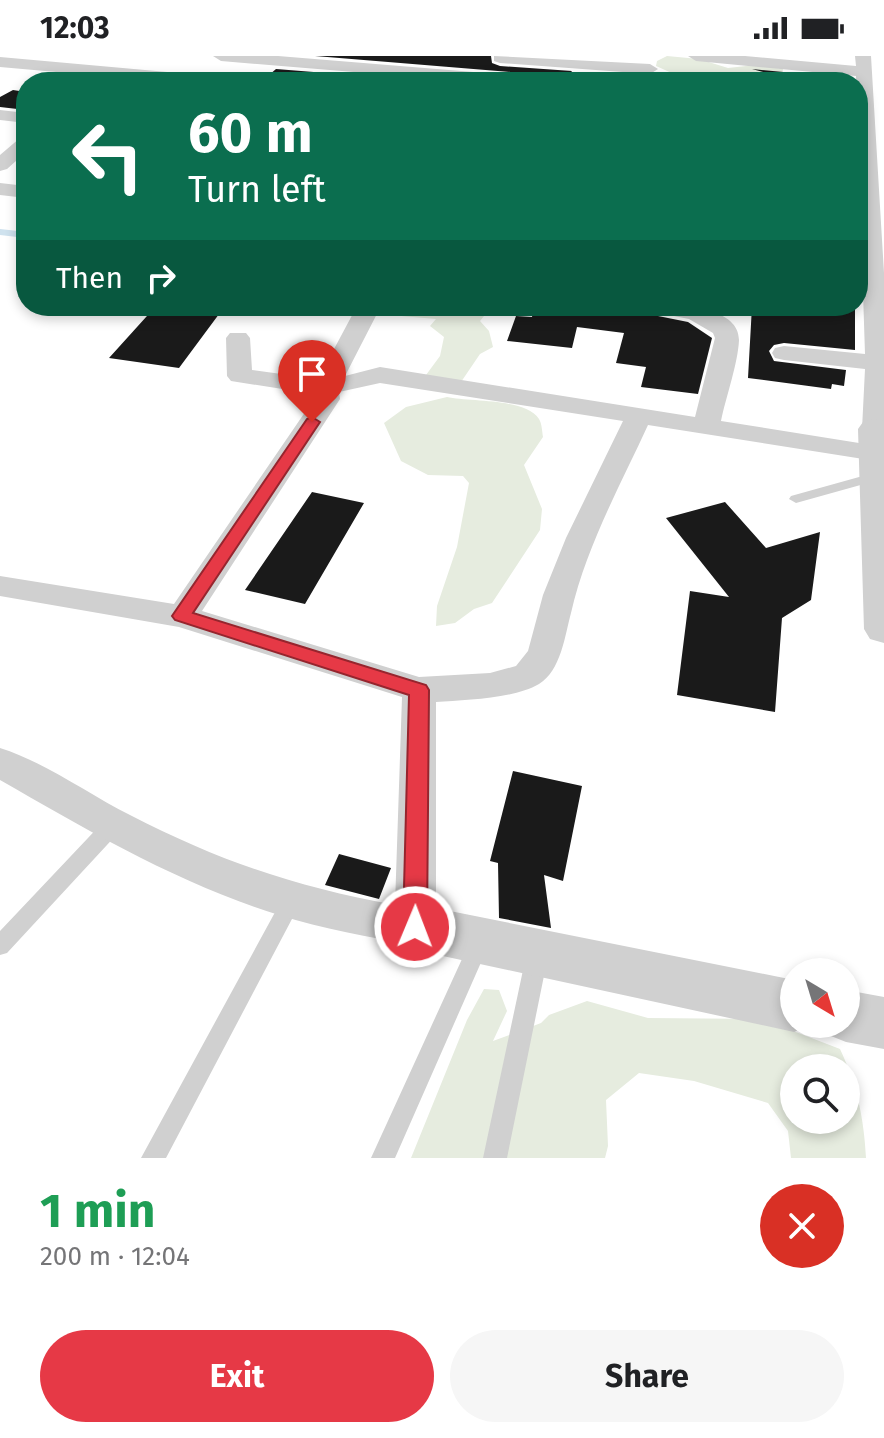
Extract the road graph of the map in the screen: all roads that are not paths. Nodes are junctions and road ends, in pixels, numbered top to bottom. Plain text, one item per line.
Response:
1 (221, 56) edge
2 (232, 56) edge
3 (410, 56) edge
4 (696, 56) edge
5 (501, 57) edge
6 (884, 58) edge
7 (316, 59) edge
8 (863, 61) edge
9 (0, 62) edge
10 (650, 69) dead end
11 (112, 72) edge
12 (375, 72) edge
13 (396, 72) edge
14 (868, 76) edge
15 (875, 97) edge
16 (16, 151) edge
17 (870, 164) edge
18 (0, 165) edge
19 (872, 238) edge
20 (868, 269) edge
21 (868, 291) edge
22 (364, 316) edge
23 (701, 316) edge
24 (880, 336) edge
25 (238, 338) dead end
26 (784, 353) dead end
27 (878, 363) junction
28 (326, 388) junction
29 (638, 418) junction
30 (706, 428) junction
31 (878, 447) edge
32 (796, 499) dead end
33 (0, 586) edge
34 (182, 616) junction
35 (884, 629) edge
36 (419, 690) junction
37 (0, 762) edge
38 (112, 826) junction
39 (292, 900) junction
40 (415, 927) junction
41 (480, 940) junction
42 (0, 946) edge
43 (538, 954) junction
44 (780, 1003) edge
45 (860, 1019) edge
46 (884, 1023) edge
47 (153, 1158) edge
48 (383, 1158) edge
49 (495, 1158) edge

1 - 2 street
2 - 7 street
3 - 13 street
4 - 8 street
5 - 10 street
6 - 8 street
7 - 12 street
9 - 11 street
14 - 15 street
15 - 17 street
16 - 18 street
17 - 19 street
19 - 20 street
21 - 24 street
22 - 28 street
23 - 30 street
24 - 27 street
25 - 28 street
26 - 27 street
27 - 31 street
28 - 29 street
28 - 34 street
29 - 30 street
29 - 36 street
30 - 31 street
31 - 32 lane
31 - 35 street
33 - 34 street
34 - 36 street
36 - 40 street
37 - 38 street
38 - 39 street
38 - 42 lane
39 - 40 street
39 - 47 lane
40 - 41 street
41 - 43 street
41 - 48 lane
43 - 44 street
43 - 49 lane
45 - 46 street

